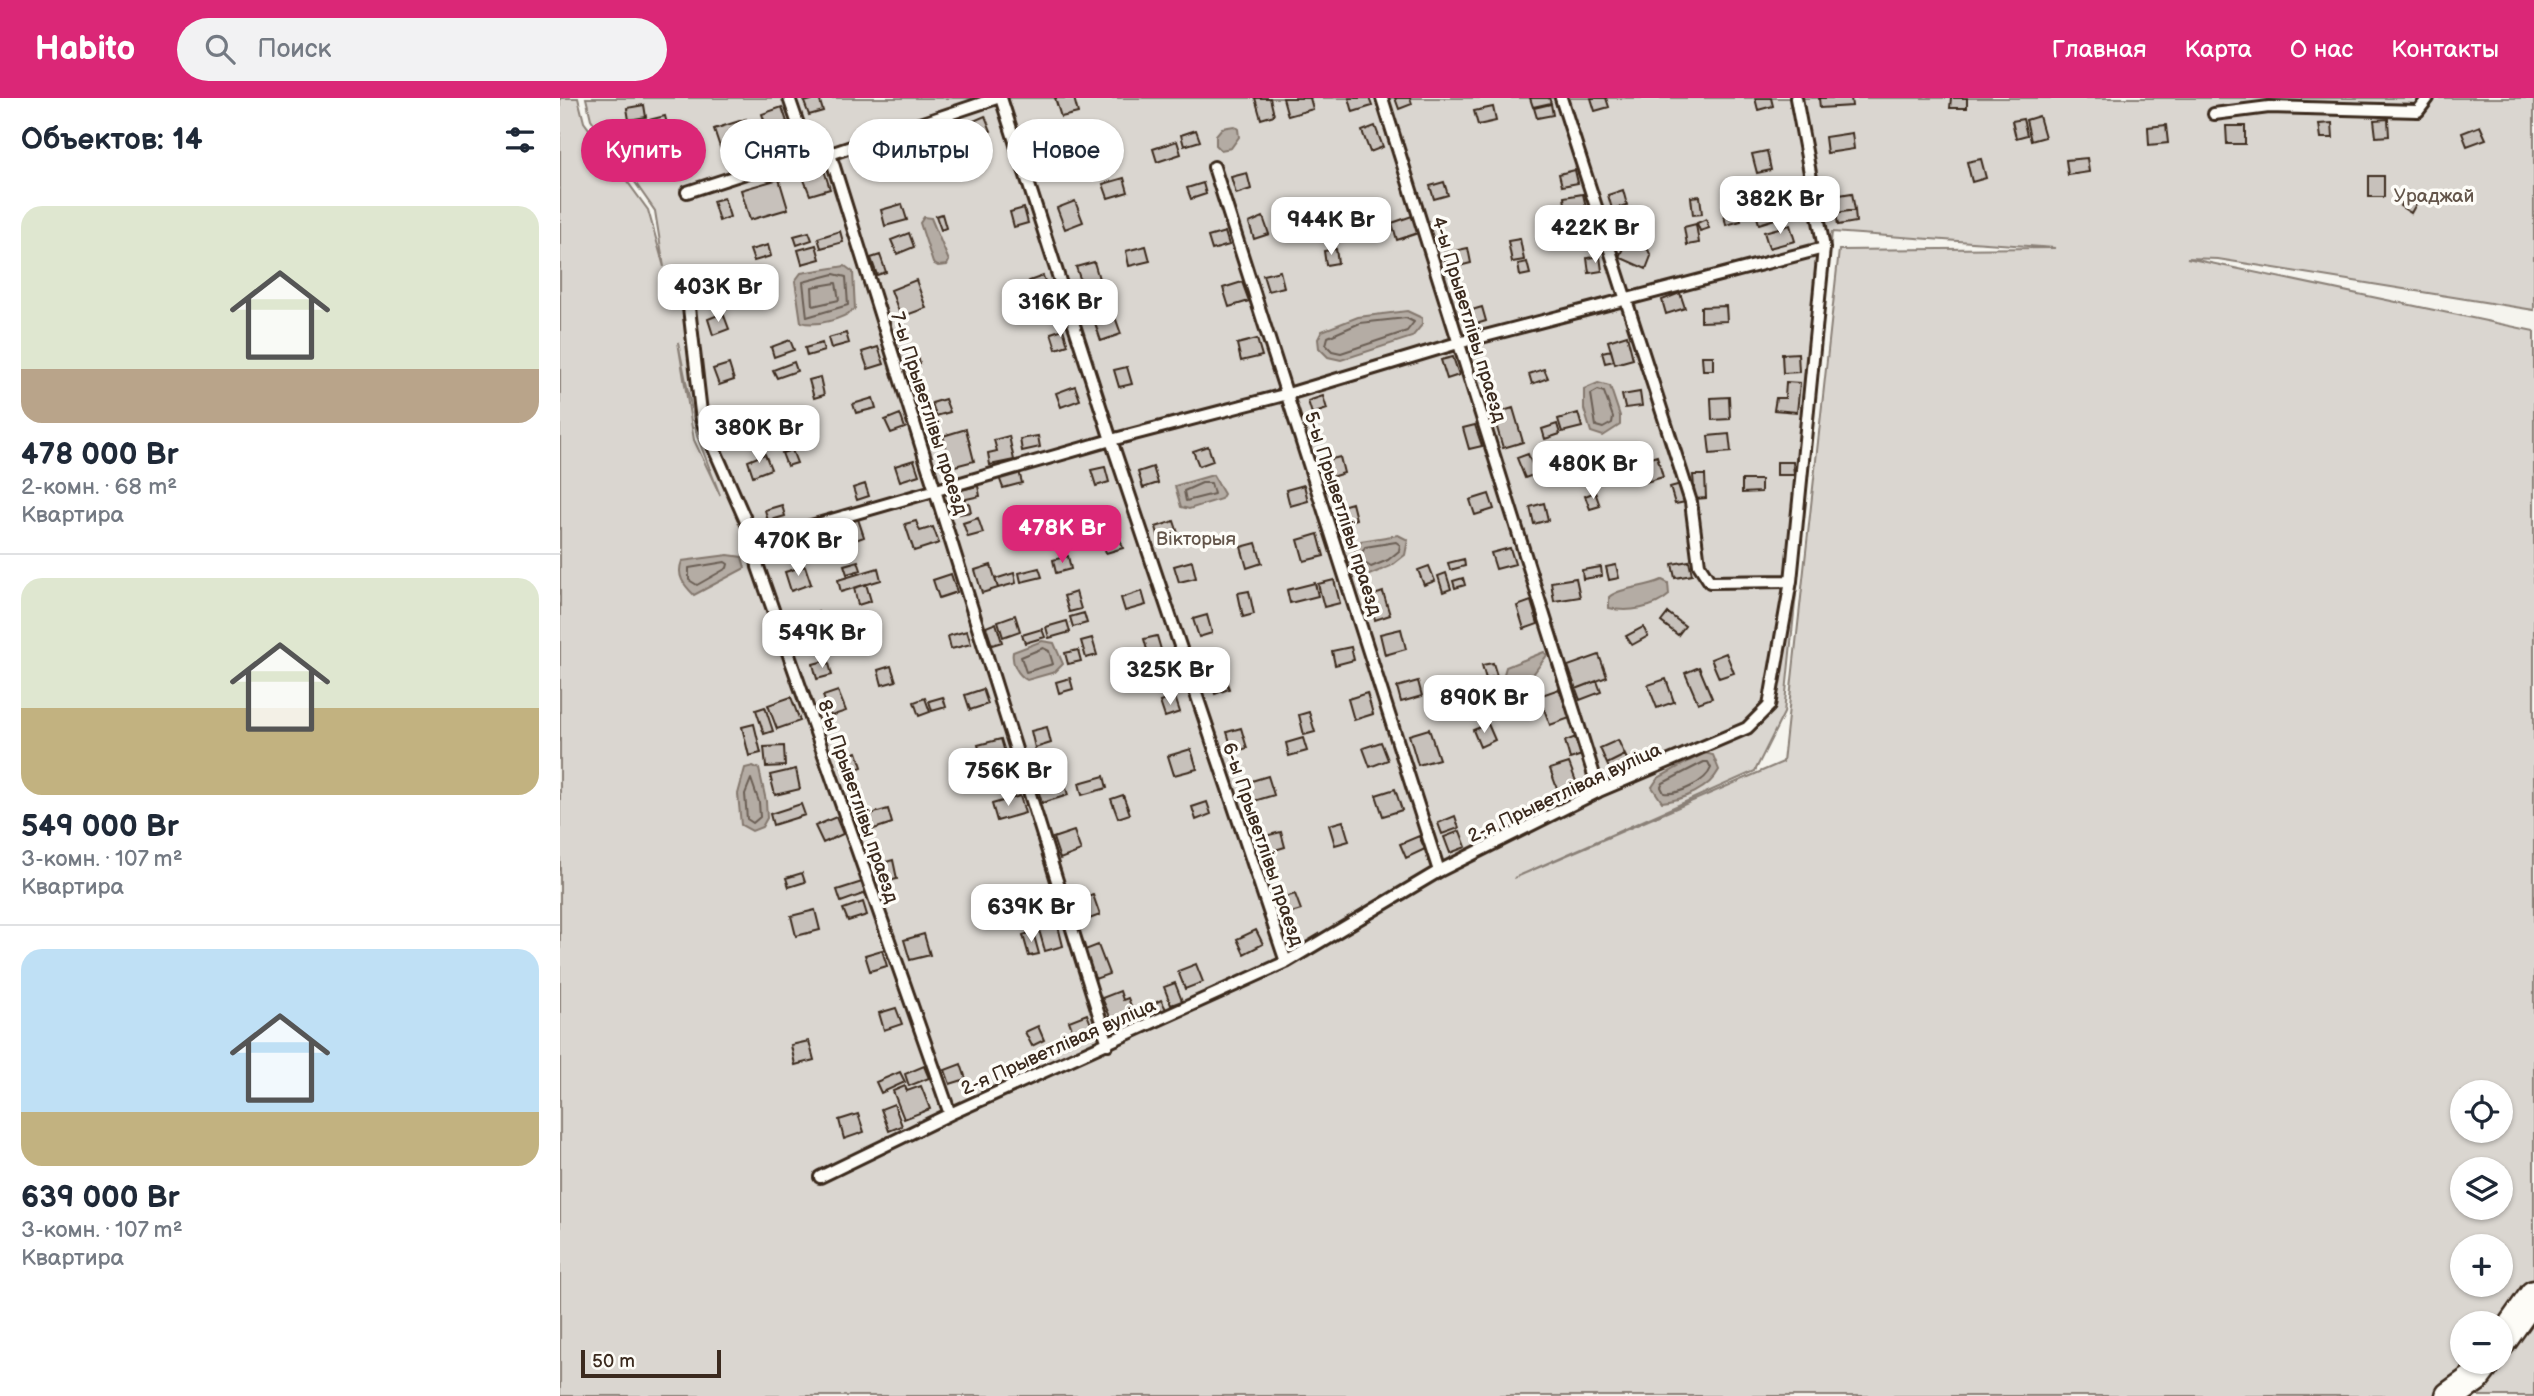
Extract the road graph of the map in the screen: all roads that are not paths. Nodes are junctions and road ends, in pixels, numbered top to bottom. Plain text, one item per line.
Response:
1 (789, 98) edge
2 (999, 98) edge
3 (1382, 98) edge
4 (1561, 98) edge
5 (1796, 98) edge
6 (2428, 98) edge
7 (2214, 114) dead end
8 (796, 119) edge
9 (834, 153) edge
10 (834, 167) edge
11 (1214, 167) dead end
12 (720, 181) edge
13 (687, 191) dead end
14 (1824, 248) junction
15 (688, 299) dead end
16 (1624, 299) junction
17 (1458, 343) junction
18 (1289, 394) junction
19 (1111, 440) junction
20 (936, 488) junction
21 (755, 542) junction
22 (1791, 582) junction
23 (1600, 791) junction
24 (1439, 871) junction
25 (1286, 962) junction
26 (1108, 1044) junction
27 (950, 1114) junction
28 (820, 1177) dead end
29 (2534, 1295) edge
30 (2513, 1325) edge
31 (2478, 1374) edge
32 (2450, 1396) edge

1 - 8 lane
2 - 9 lane
2 - 19 lane, 6-ы Прыветлівы праезд
3 - 17 lane, 4-ы Прыветлівы праезд
4 - 16 lane
5 - 14 lane, 2-я Прыветлівая вуліца
6 - 7 lane
10 - 20 lane, 7-ы Прыветлівы праезд
11 - 18 lane, 5-ы Прыветлівы праезд
12 - 13 lane
14 - 16 lane
14 - 22 lane, 2-я Прыветлівая вуліца
15 - 21 lane, 8-ы Прыветлівы праезд
16 - 17 lane
16 - 22 lane
17 - 18 lane
17 - 23 lane, 4-ы Прыветлівы праезд
18 - 19 lane
18 - 24 lane, 5-ы Прыветлівы праезд
19 - 20 lane
19 - 25 lane, 6-ы Прыветлівы праезд
20 - 21 lane
20 - 26 lane, 7-ы Прыветлівы праезд
21 - 27 lane, 8-ы Прыветлівы праезд
22 - 23 lane, 2-я Прыветлівая вуліца
23 - 24 lane, 2-я Прыветлівая вуліца
24 - 25 lane, 2-я Прыветлівая вуліца
25 - 26 lane, 2-я Прыветлівая вуліца
26 - 27 lane, 2-я Прыветлівая вуліца
27 - 28 lane, 2-я Прыветлівая вуліца
29 - 30 street
31 - 32 street

